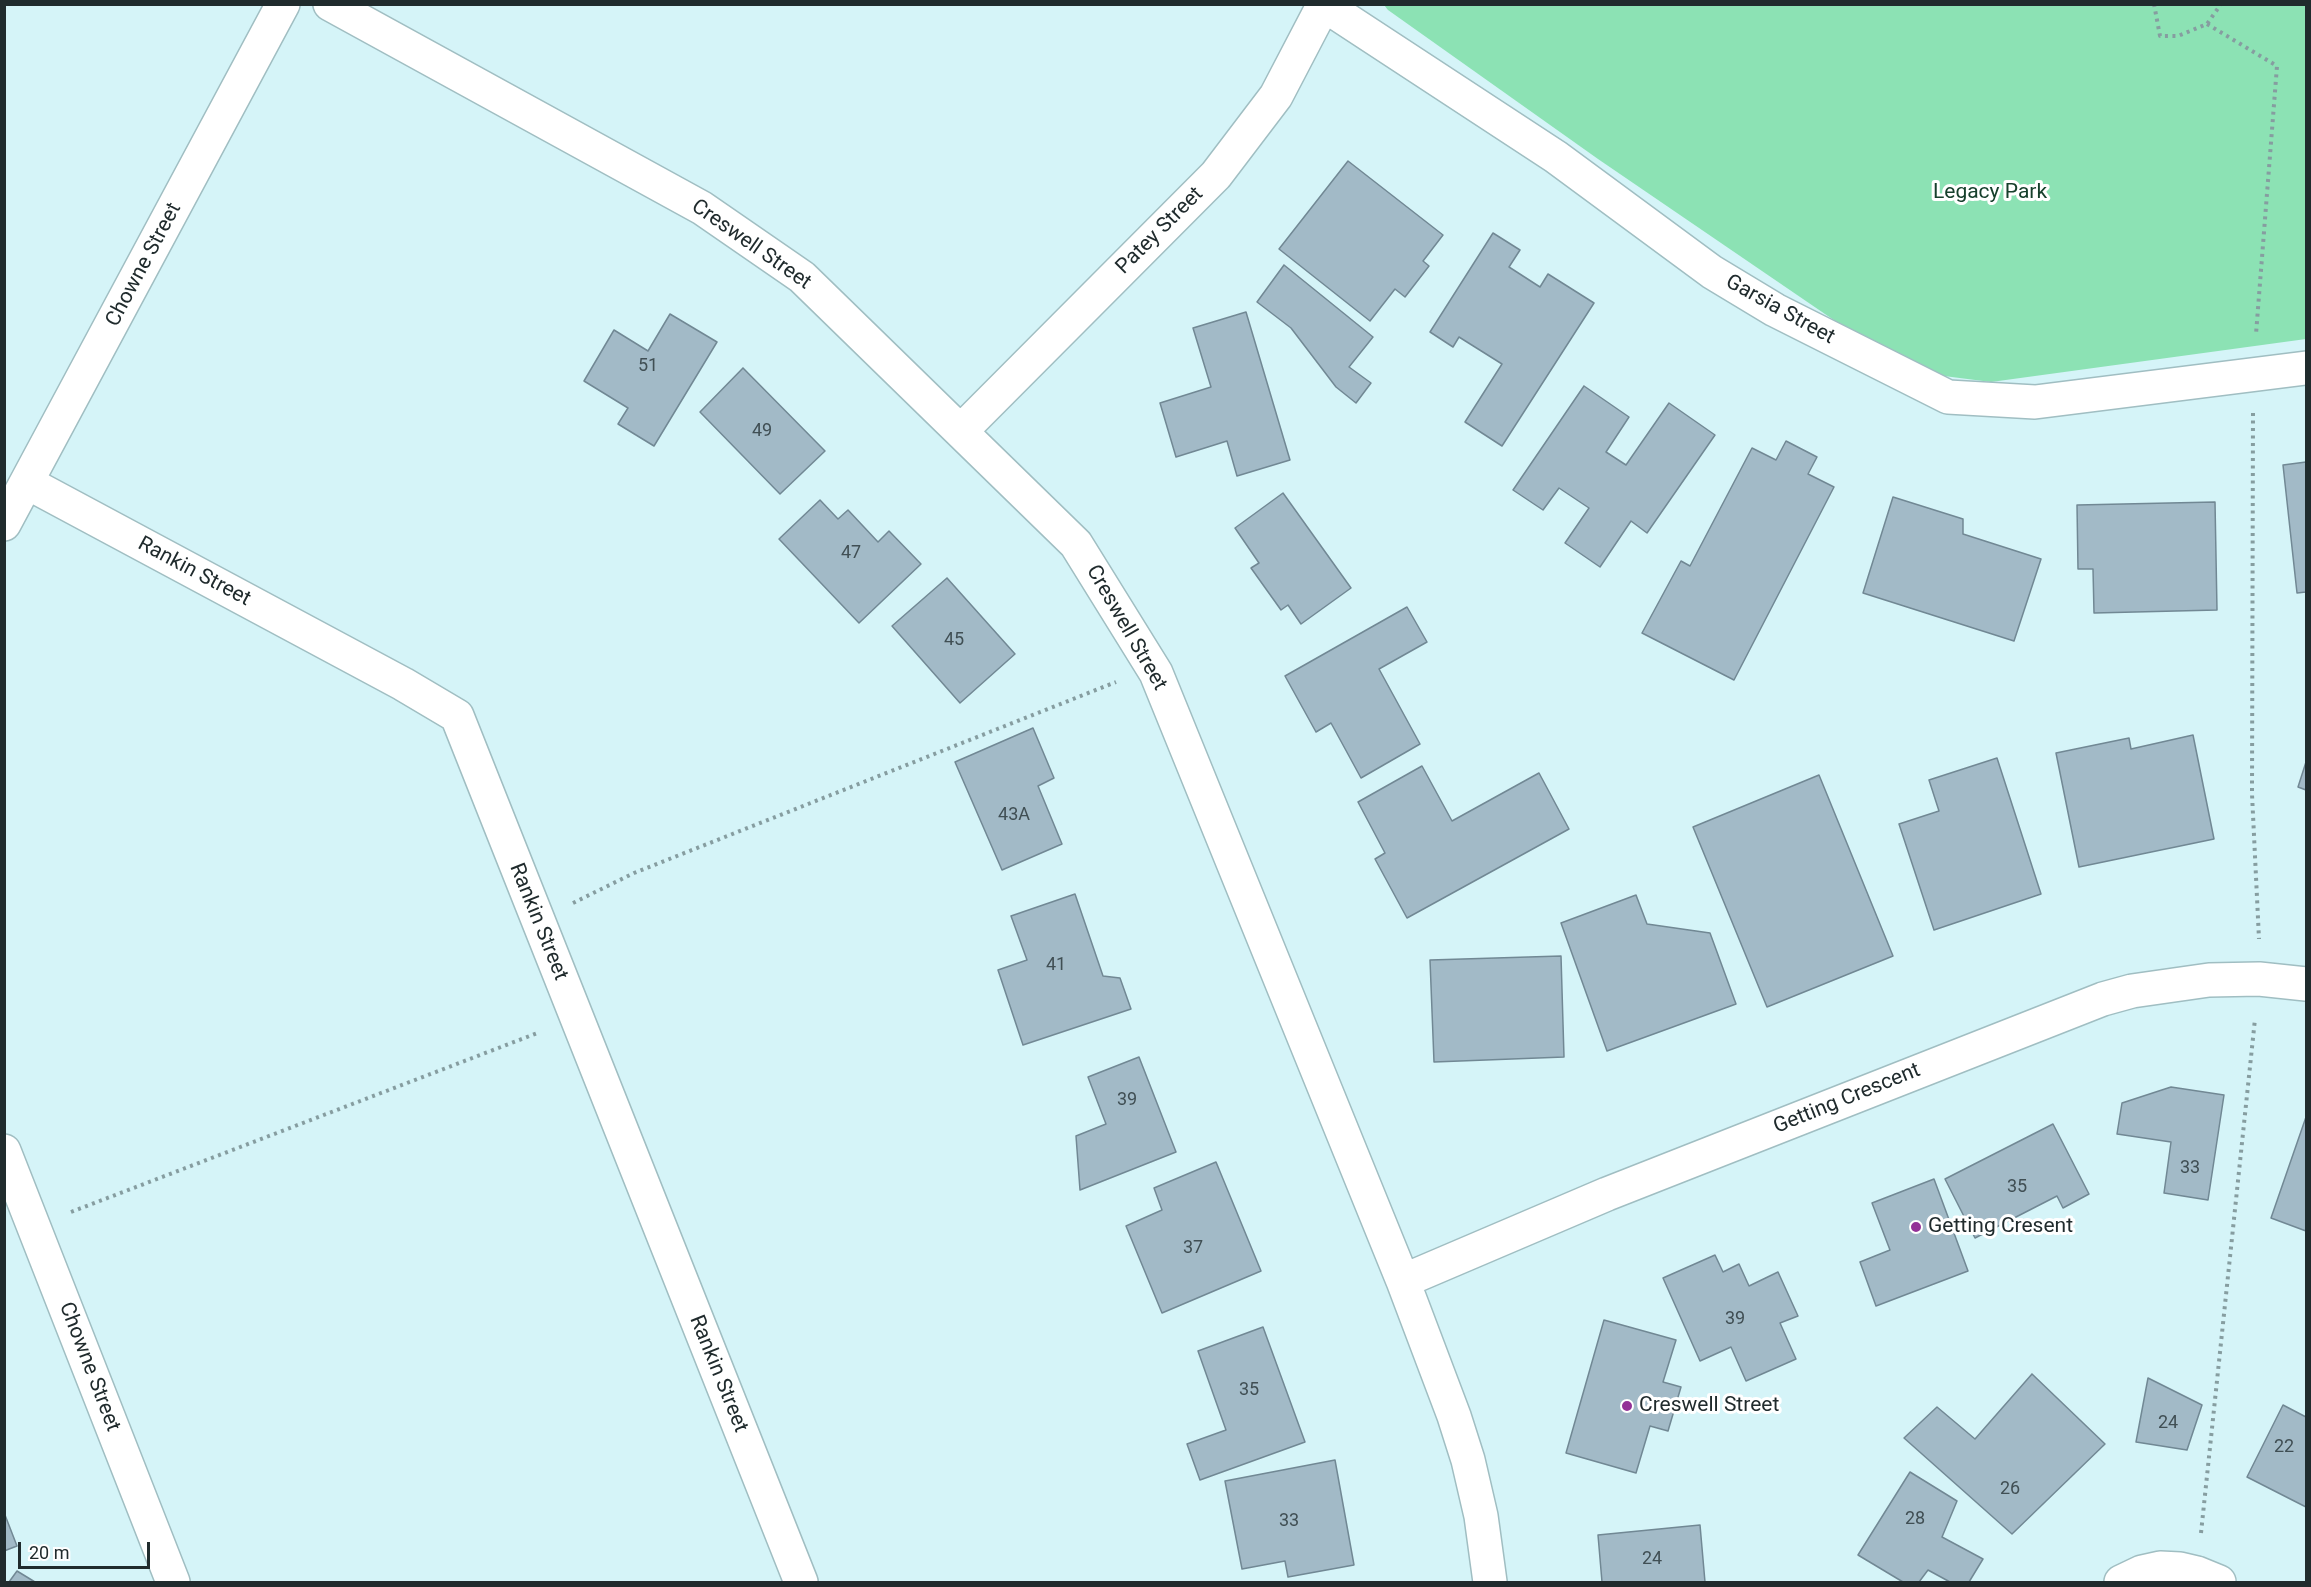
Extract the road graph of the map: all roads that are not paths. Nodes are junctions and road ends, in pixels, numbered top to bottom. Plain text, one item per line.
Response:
1 (282, 4) edge
2 (330, 4) edge
3 (1324, 4) edge
4 (2307, 368) edge
5 (962, 431) junction
6 (28, 483) junction
7 (4, 524) edge
8 (2307, 984) edge
9 (4, 1151) edge
10 (1403, 1281) junction
11 (2208, 1578) edge
12 (173, 1582) edge
13 (801, 1582) edge
14 (1490, 1582) edge
15 (2121, 1582) edge

1 - 6 street, Chowne Street
2 - 5 street, Creswell Street
3 - 4 street, Garsia Street
3 - 5 street, Patey Street
5 - 10 street, Creswell Street
6 - 7 street, Chowne Street
6 - 13 street, Rankin Street
8 - 10 street, Getting Crescent
9 - 12 street, Chowne Street
10 - 14 street, Creswell Street
11 - 15 street

